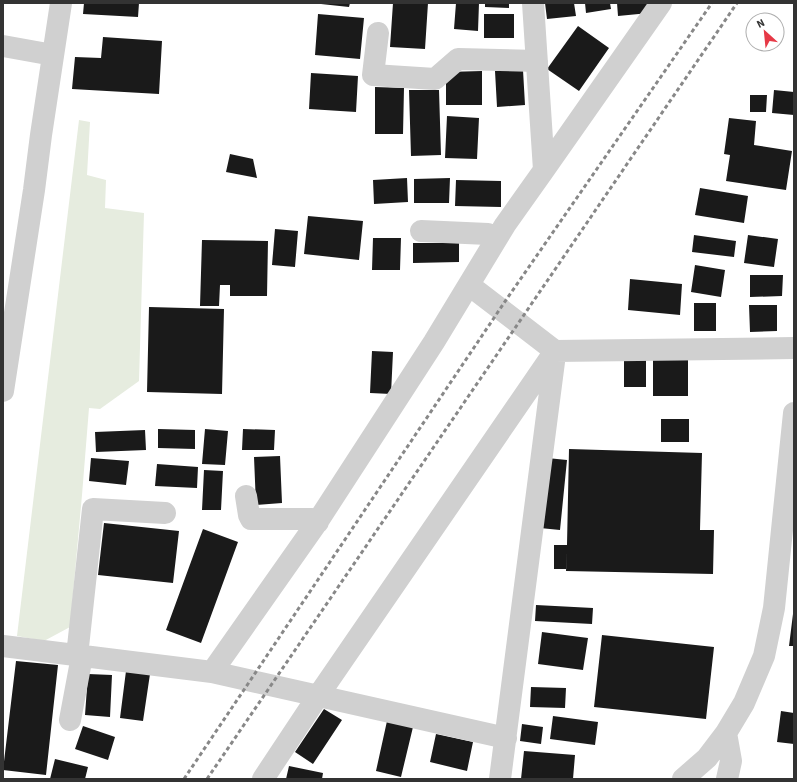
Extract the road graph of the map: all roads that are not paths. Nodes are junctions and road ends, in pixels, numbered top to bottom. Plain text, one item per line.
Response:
1 (61, 3) edge
2 (533, 3) edge
3 (661, 3) edge
4 (378, 33) dead end
5 (3, 46) edge
6 (53, 55) junction
7 (537, 61) junction
8 (544, 170) junction
9 (420, 231) dead end
10 (496, 240) junction
11 (469, 285) junction
12 (794, 348) edge
13 (555, 350) junction
14 (3, 391) edge
15 (794, 413) edge
16 (792, 456) edge
17 (246, 496) dead end
18 (165, 513) dead end
19 (318, 522) junction
20 (3, 646) edge
21 (80, 656) junction
22 (212, 672) junction
23 (318, 696) junction
24 (70, 720) dead end
25 (726, 733) junction
26 (506, 738) junction
27 (263, 779) edge
28 (500, 779) edge
29 (683, 779) edge
30 (727, 779) edge

1 - 6 street
2 - 7 street
3 - 8 street
4 - 7 street
5 - 6 street
6 - 14 street
7 - 8 street
8 - 10 street
9 - 10 street
10 - 11 street
11 - 13 street
11 - 19 street
12 - 13 street
13 - 23 street
13 - 26 street
15 - 16 street
16 - 25 street
17 - 19 street
18 - 21 street
19 - 22 street
20 - 21 street
21 - 22 street
21 - 24 street
22 - 23 street
23 - 26 street
23 - 27 street
25 - 29 street
25 - 30 street
26 - 28 street

